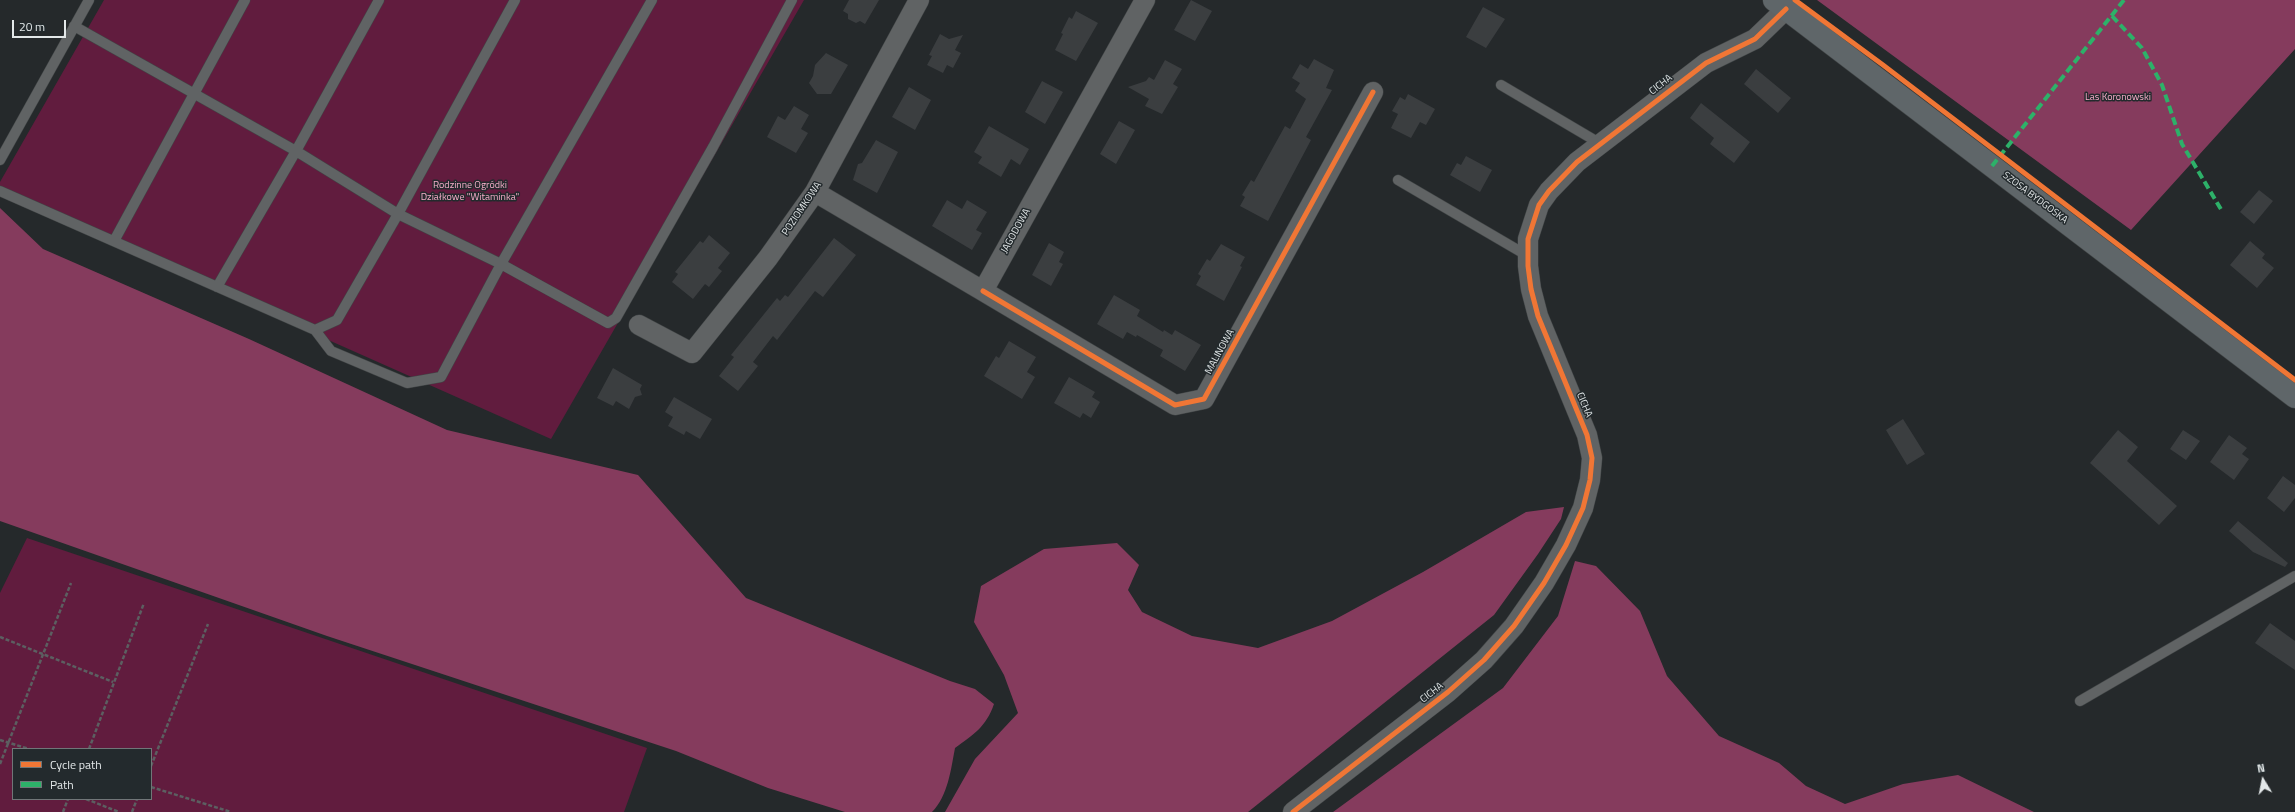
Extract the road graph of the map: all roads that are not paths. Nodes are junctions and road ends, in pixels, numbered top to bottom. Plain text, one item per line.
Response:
1 (89, 0) edge
2 (245, 0) edge
3 (379, 0) edge
4 (514, 0) edge
5 (652, 0) edge
6 (792, 0) edge
7 (919, 0) edge
8 (1145, 0) edge
9 (1780, 4) edge
10 (74, 26) junction
11 (1501, 85) dead end
12 (1373, 92) dead end
13 (194, 94) junction
14 (1601, 144) junction
15 (296, 151) junction
16 (0, 160) edge
17 (1398, 180) dead end
18 (0, 191) edge
19 (815, 192) junction
20 (398, 214) junction
21 (114, 241) junction
22 (1528, 256) junction
23 (501, 264) junction
24 (217, 287) junction
25 (983, 291) junction
26 (640, 325) dead end
27 (315, 330) junction
28 (2295, 397) edge
29 (2295, 576) edge
30 (2080, 701) dead end
31 (1293, 812) edge

1 - 10 lane
2 - 13 lane
3 - 15 lane
4 - 20 lane
5 - 23 lane
6 - 23 lane
7 - 19 street, POZIOMKOWA
8 - 25 street, JAGODOWA
9 - 14 street, CICHA
9 - 28 main road, SZOSA BYDGOSKA
10 - 13 lane
10 - 16 lane
11 - 14 lane
12 - 25 street, MALINOWA
13 - 15 lane
13 - 21 lane
14 - 22 street, CICHA
15 - 20 lane
15 - 24 lane
17 - 22 lane
18 - 21 lane
19 - 25 street
19 - 26 street, POZIOMKOWA
20 - 23 lane
20 - 27 lane
21 - 24 lane
22 - 31 street, CICHA
23 - 27 lane
24 - 27 lane
29 - 30 lane

